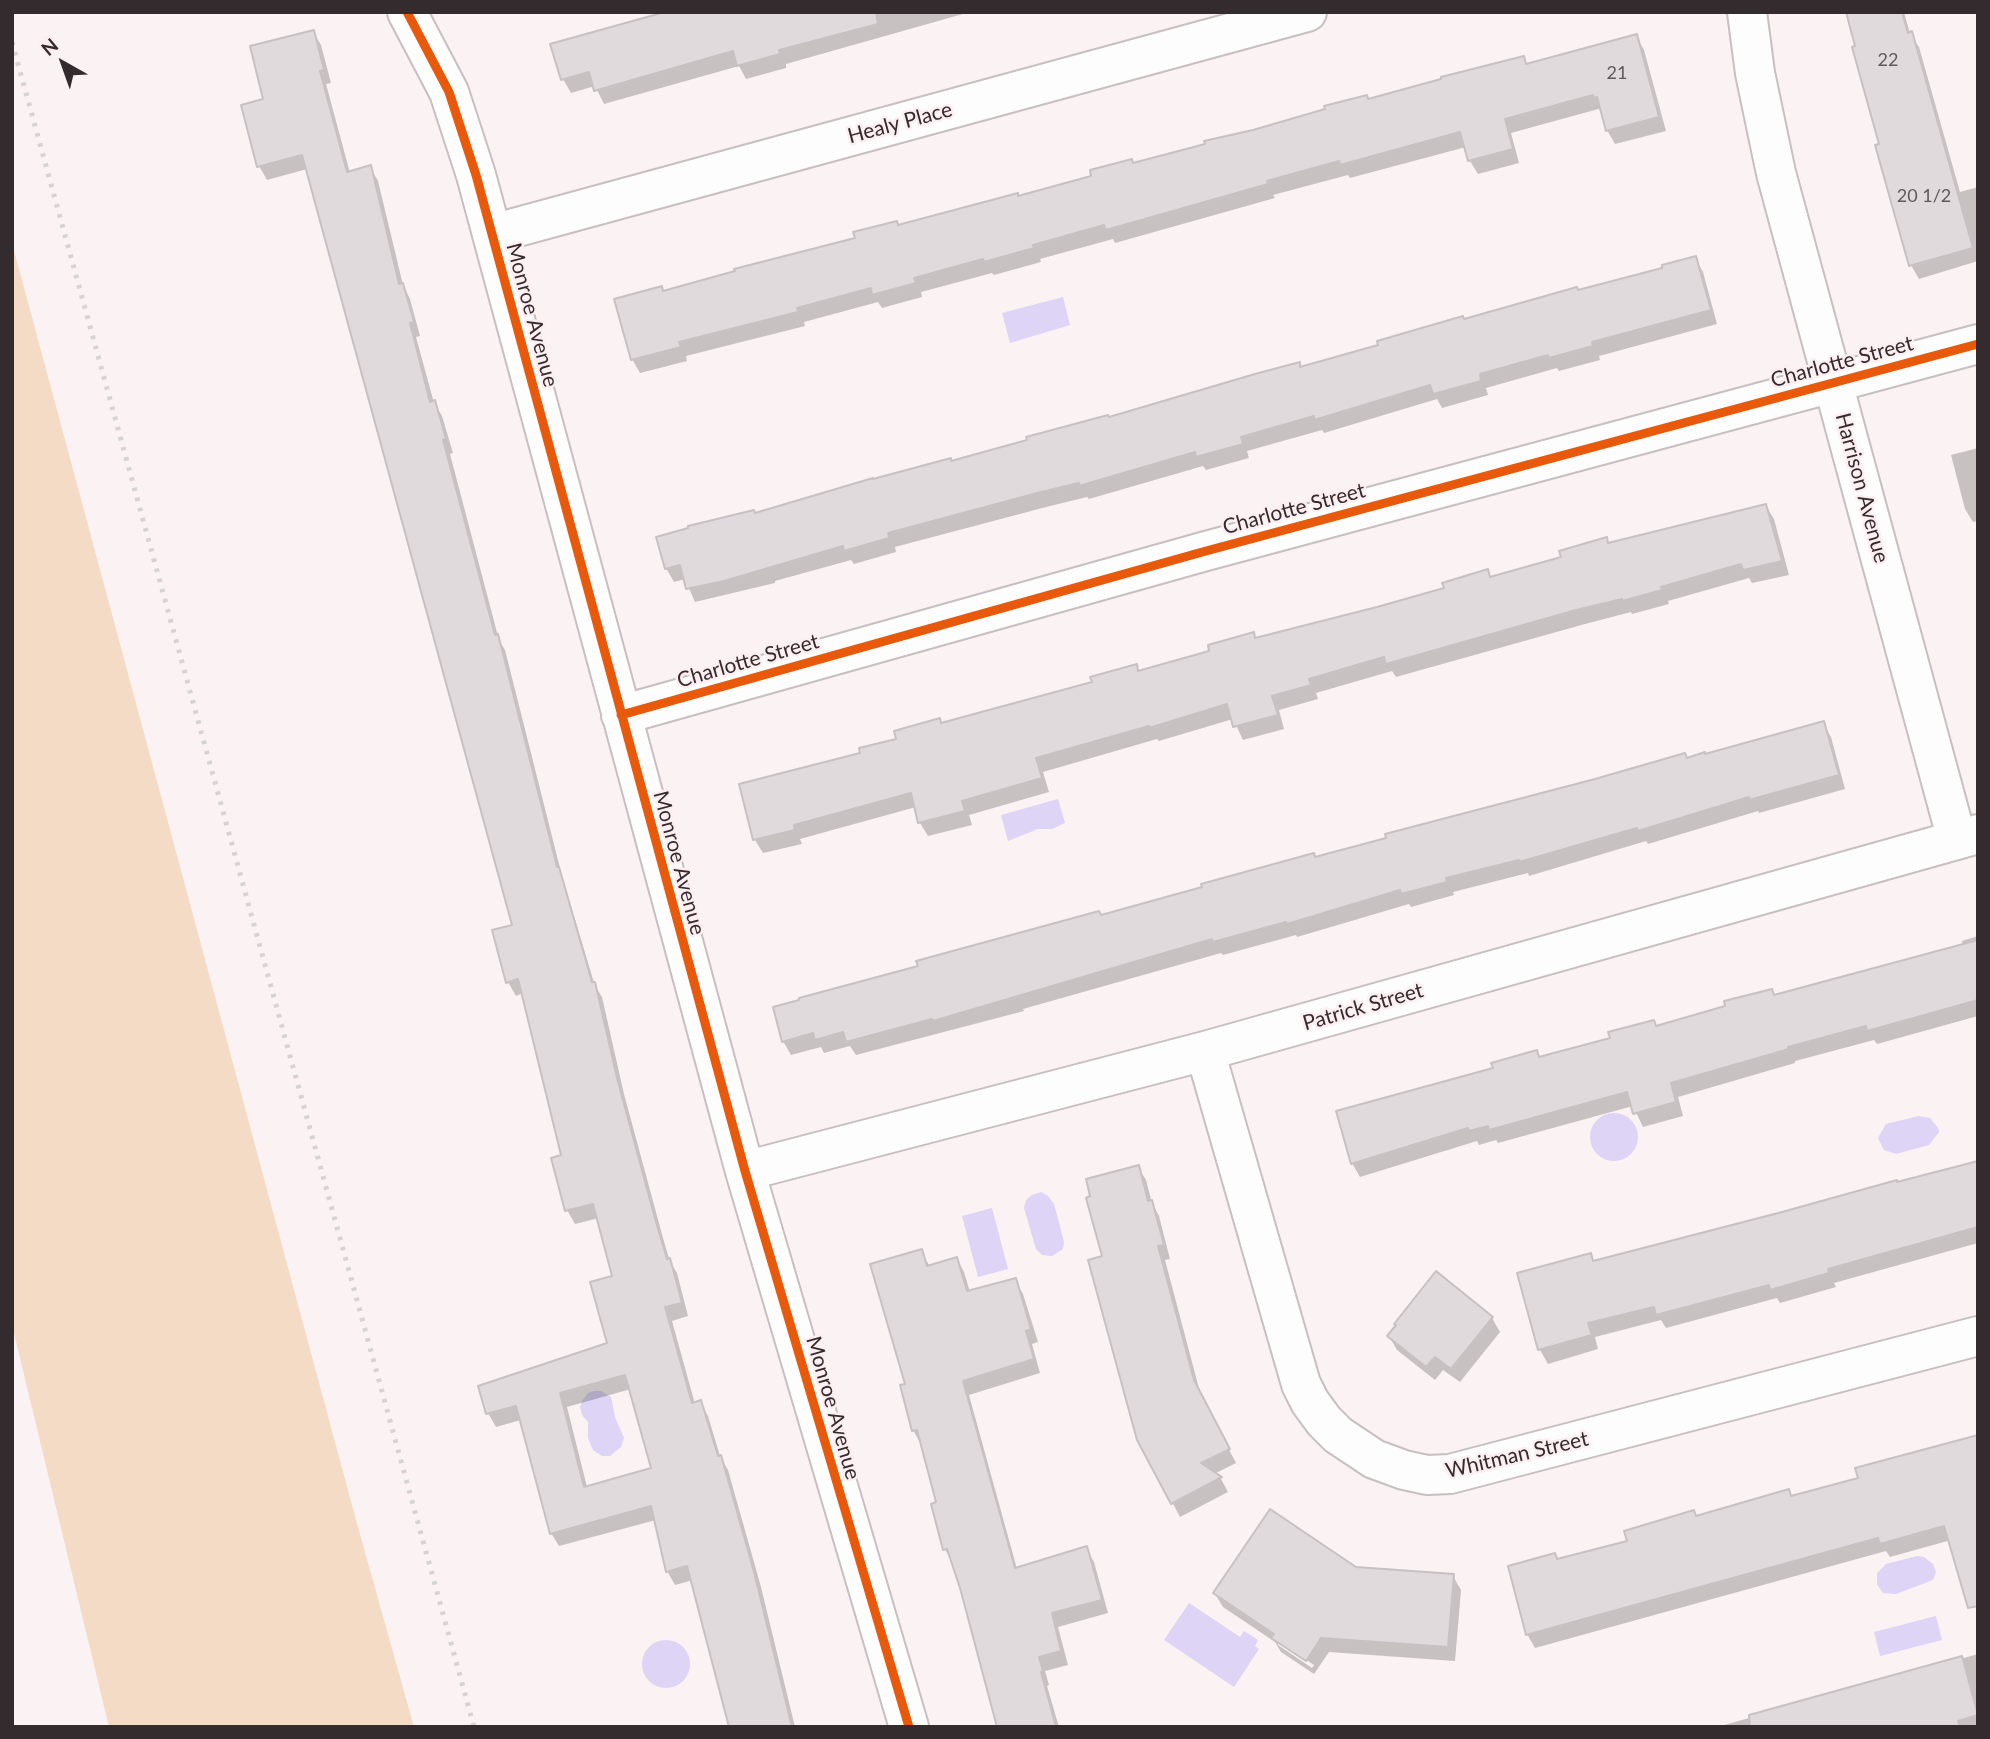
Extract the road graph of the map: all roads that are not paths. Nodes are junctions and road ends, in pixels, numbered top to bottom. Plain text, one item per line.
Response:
1 (407, 12) edge
2 (1307, 12) edge
3 (1747, 12) edge
4 (492, 234) junction
5 (1978, 344) edge
6 (1833, 383) junction
7 (621, 715) junction
8 (1967, 837) edge
9 (1205, 1051) junction
10 (745, 1171) junction
11 (1978, 1336) edge
12 (909, 1727) edge

1 - 4 street, Monroe Avenue
2 - 4 street, Healy Place
3 - 6 street, Harrison Avenue
4 - 7 street, Monroe Avenue
5 - 6 street, Charlotte Street
6 - 7 street, Charlotte Street
6 - 8 street, Harrison Avenue
7 - 10 street, Monroe Avenue
8 - 9 street, Patrick Street
9 - 10 street, Patrick Street
9 - 11 street, Whitman Street
10 - 12 street, Monroe Avenue

